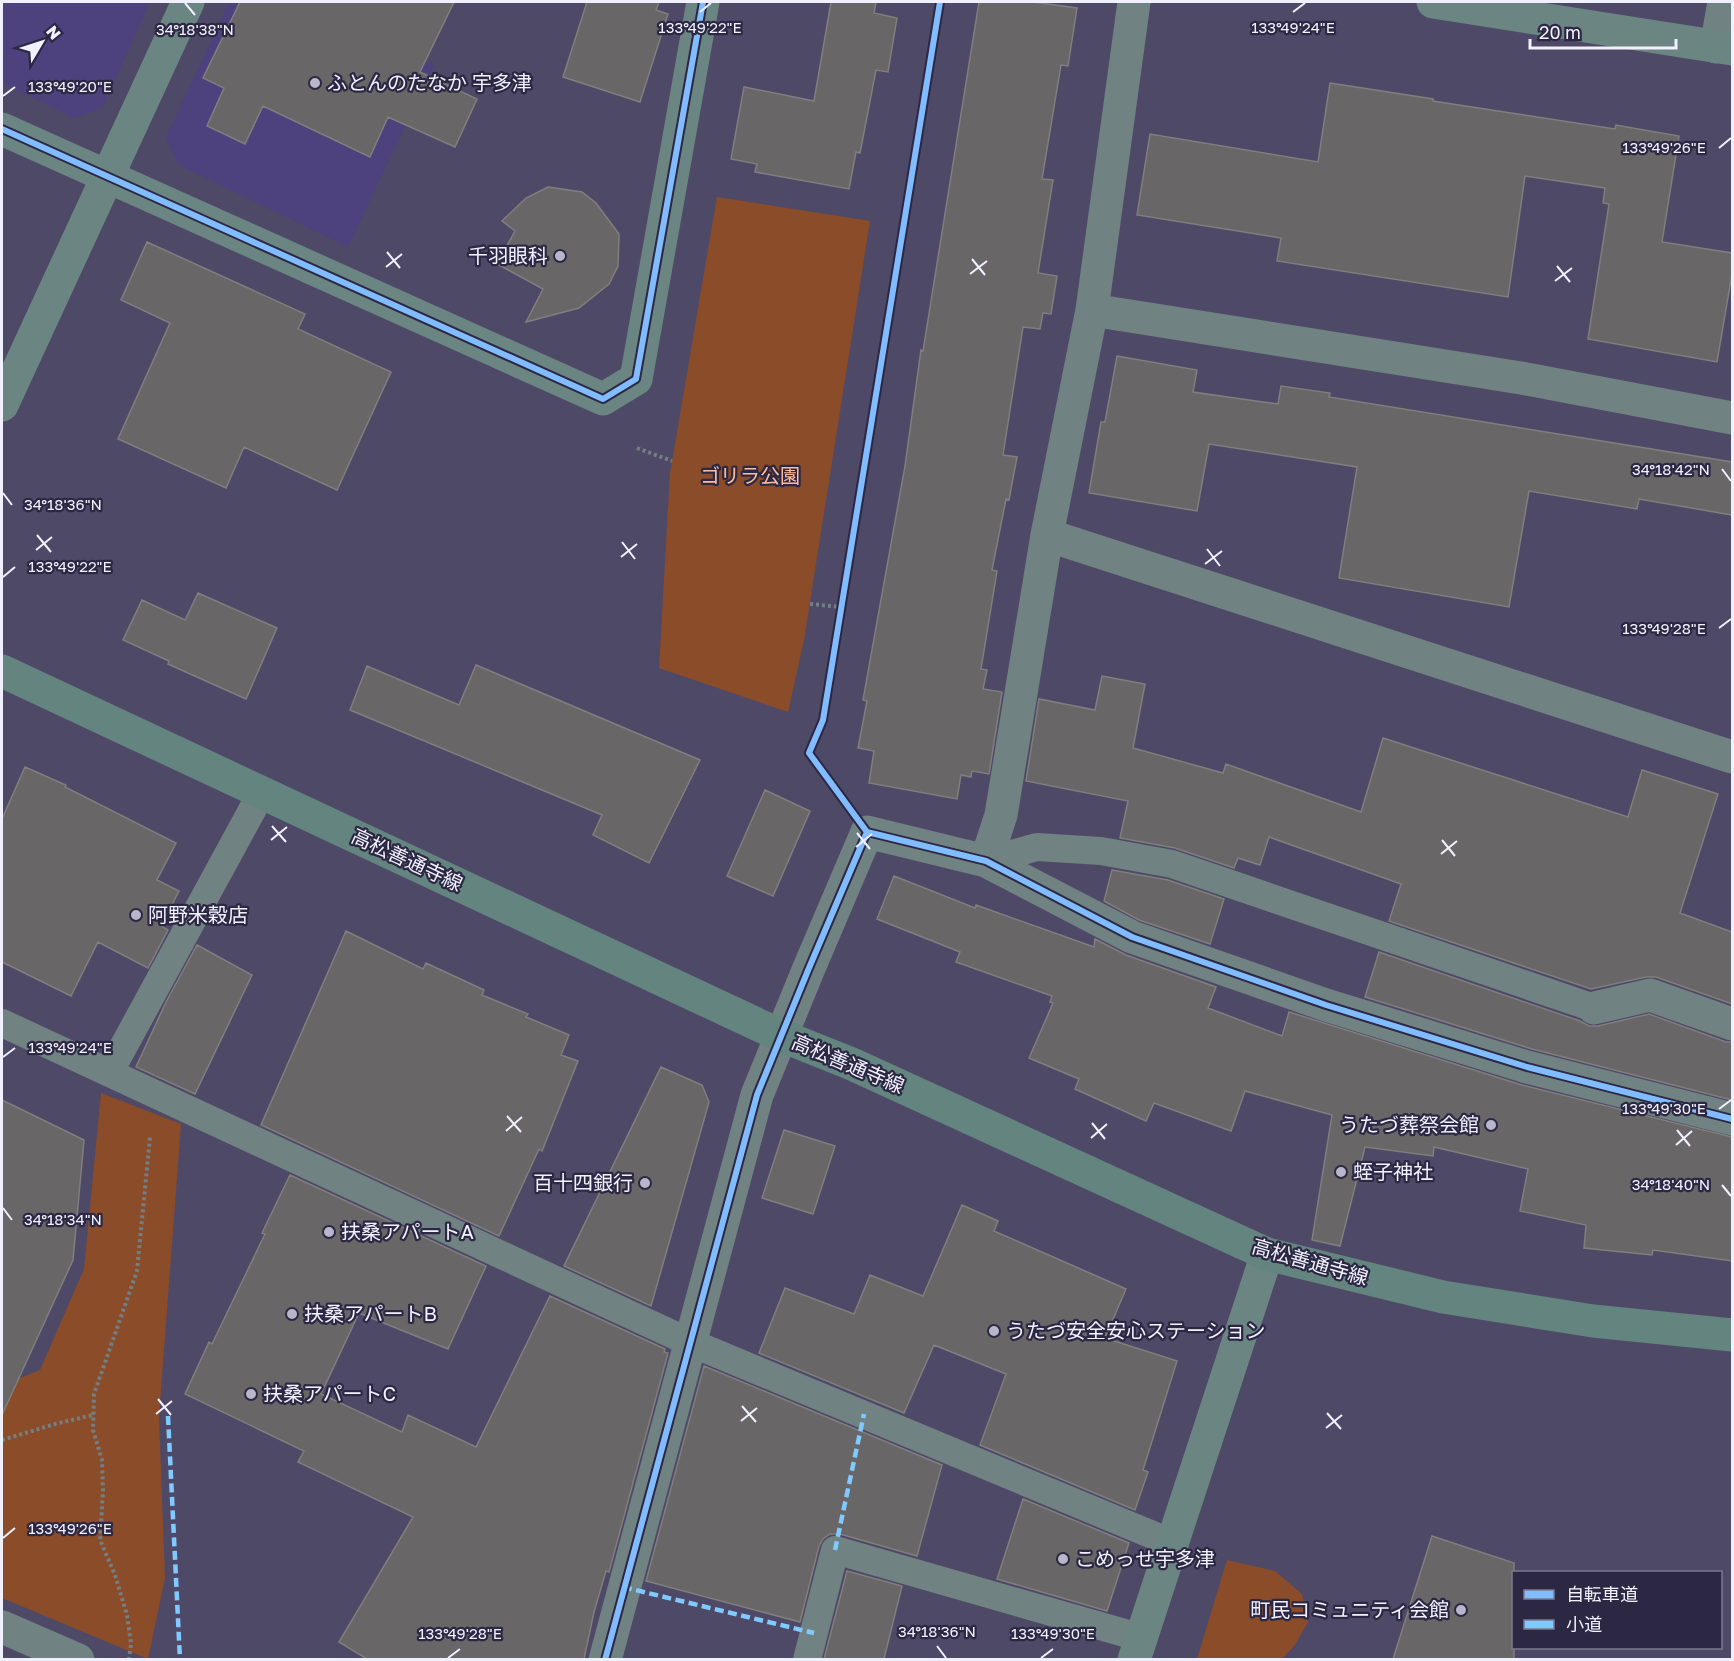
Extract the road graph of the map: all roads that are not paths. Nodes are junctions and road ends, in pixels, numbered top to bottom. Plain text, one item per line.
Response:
1 (188, 2) edge
2 (703, 2) edge
3 (1134, 2) edge
4 (1433, 2) edge
5 (1724, 2) edge
6 (1724, 48) edge
7 (2, 129) edge
8 (106, 177) junction
9 (1092, 310) junction
10 (2, 405) edge
11 (1732, 418) edge
12 (1047, 535) junction
13 (2, 671) edge
14 (1732, 757) edge
15 (262, 792) junction
16 (986, 861) junction
17 (1594, 1008) joint
18 (2, 1023) edge
19 (1732, 1024) edge
20 (782, 1036) junction
21 (109, 1073) junction
22 (1732, 1119) edge
23 (1267, 1254) junction
24 (1732, 1335) edge
25 (689, 1342) junction
26 (1172, 1543) junction
27 (2, 1627) edge
28 (1138, 1648) edge
29 (78, 1659) edge
30 (604, 1659) edge
31 (807, 1659) edge

1 - 8 street
2 - 8 street
3 - 9 street
4 - 6 street
5 - 6 street
7 - 8 street
8 - 10 street
9 - 11 street
9 - 12 street
12 - 14 street
12 - 16 street
13 - 15 main road, 高松善通寺線
15 - 20 main road, 高松善通寺線
15 - 21 lane
16 - 17 lane
16 - 20 street
16 - 22 street
17 - 19 street
18 - 21 lane
20 - 23 main road, 高松善通寺線
20 - 25 street
21 - 25 lane
23 - 24 main road, 高松善通寺線
23 - 26 street
25 - 26 lane
25 - 30 street
26 - 28 street
27 - 29 street
28 - 31 lane

